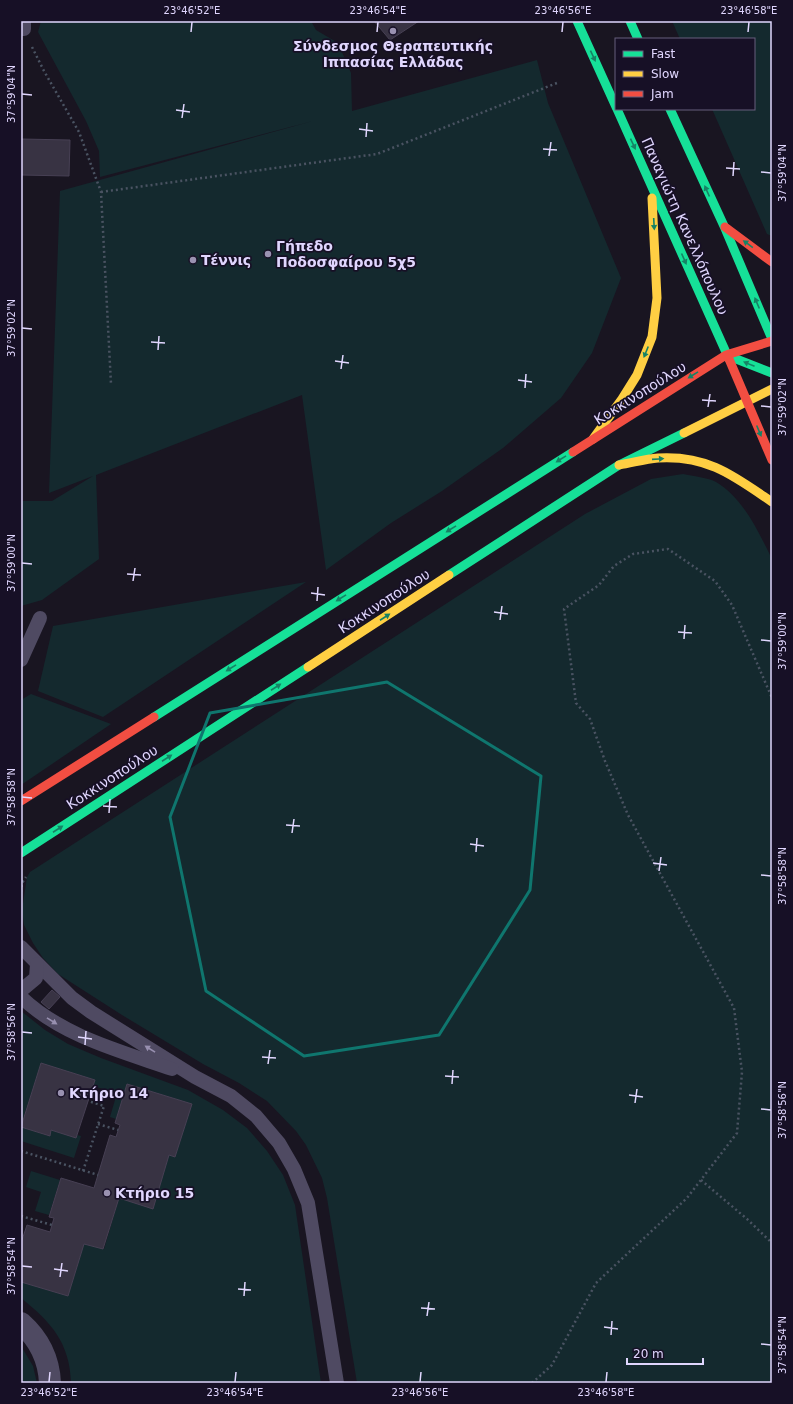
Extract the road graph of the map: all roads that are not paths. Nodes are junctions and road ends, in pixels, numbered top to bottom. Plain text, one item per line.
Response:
1 (577, 21) edge
2 (630, 21) edge
3 (638, 38) edge
4 (615, 106) edge
5 (617, 110) edge
6 (670, 110) edge
7 (652, 185) junction
8 (724, 226) junction
9 (772, 262) edge
10 (772, 340) edge
11 (726, 355) junction
12 (772, 373) edge
13 (772, 389) edge
14 (747, 402) junction
15 (594, 438) junction
16 (772, 460) edge
17 (619, 465) junction
18 (772, 502) edge
19 (40, 618) dead end
20 (21, 660) edge
21 (21, 800) edge
22 (23, 855) edge
23 (21, 946) edge
24 (37, 964) junction
25 (21, 988) edge
26 (21, 998) edge
27 (195, 1077) junction
28 (21, 1323) edge
29 (50, 1383) edge
30 (337, 1383) edge

1 -> 4 main road, Παναγιώτη Κανελλόπουλου
2 - 3 main road
5 -> 7 main road, Παναγιώτη Κανελλόπουλου
8 -> 6 main road
7 -> 11 main road, Παναγιώτη Κανελλόπουλου
7 -> 15 main road
9 -> 8 main road
10 -> 8 main road
10 - 11 main road, Κοκκινοπούλου
12 -> 11 main road
11 - 14 main road, Παναγιώτη Κανελλόπουλου
11 -> 15 main road, Κοκκινοπούλου
13 - 14 main road, Κοκκινοπούλου
14 -> 16 main road, Παναγιώτη Κανελλόπουλου
14 - 17 main road, Κοκκινοπούλου
15 -> 21 main road, Κοκκινοπούλου
17 -> 18 main road
22 -> 17 main road, Κοκκινοπούλου
19 - 20 lane
23 - 24 lane
24 - 25 lane
27 -> 24 lane
26 -> 27 lane
27 - 30 lane
28 - 29 street

